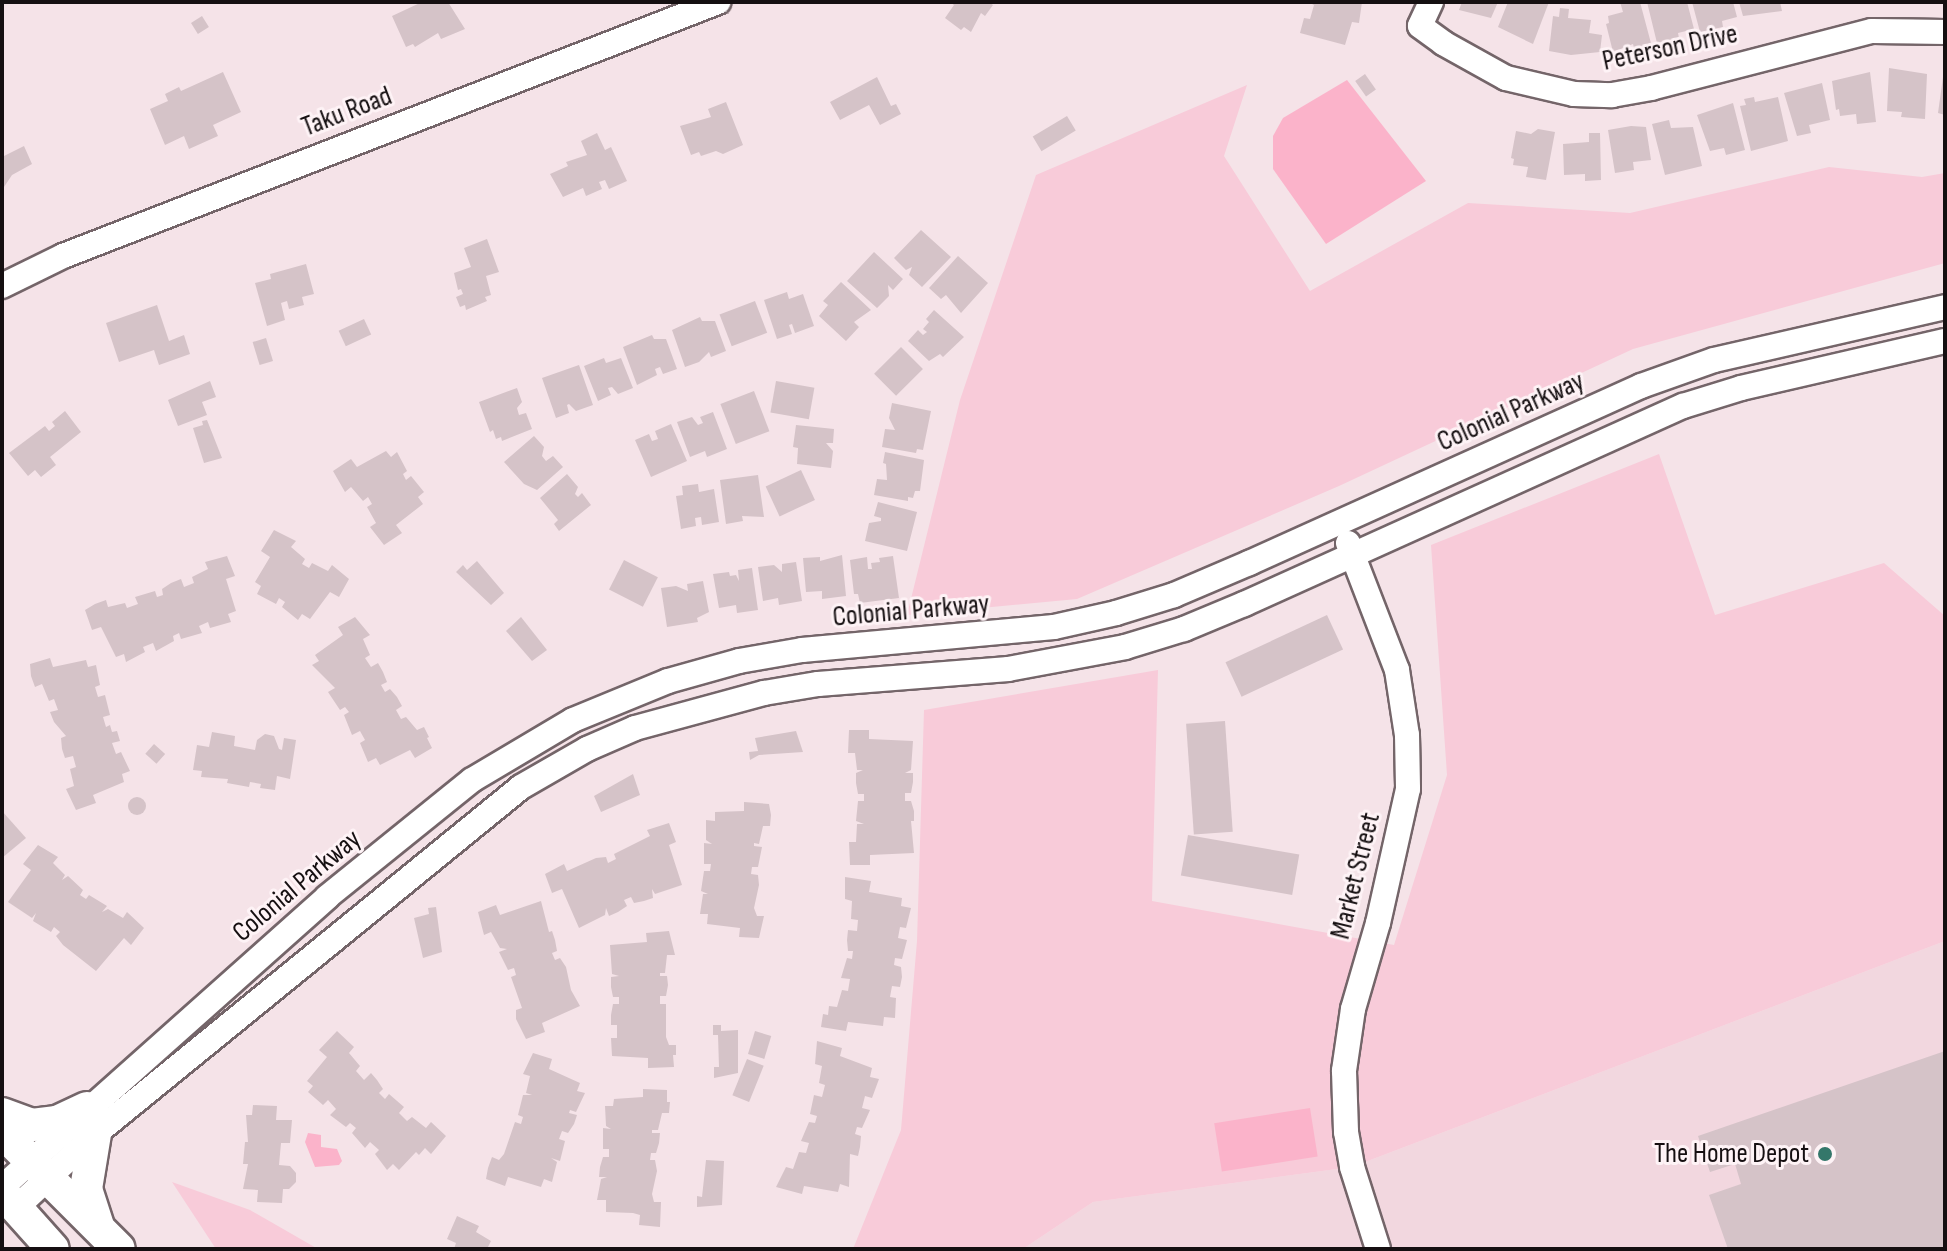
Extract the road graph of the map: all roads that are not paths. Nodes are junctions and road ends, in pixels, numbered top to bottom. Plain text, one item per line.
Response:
1 (718, 2) edge
2 (1431, 2) edge
3 (1945, 32) edge
4 (2, 286) edge
5 (1945, 307) edge
6 (1945, 341) edge
7 (1339, 523) junction
8 (1353, 555) junction
9 (620, 699) junction
10 (635, 728) junction
11 (2, 1114) edge
12 (91, 1121) junction
13 (2, 1132) edge
14 (40, 1168) junction
15 (7, 1196) edge
16 (109, 1239) edge
17 (53, 1249) edge
18 (1378, 1249) edge

1 - 4 street, Taku Road
2 - 3 street, Peterson Drive
5 - 7 street, Colonial Parkway
6 - 8 street, Colonial Parkway
7 - 8 street, Market Street
7 - 9 street, Colonial Parkway
8 - 10 street, Colonial Parkway
8 - 18 street, Market Street
9 - 10 street
9 - 12 street, Colonial Parkway
10 - 12 street, Colonial Parkway
11 - 12 main road
12 - 14 street, Colonial Parkway
12 - 16 main road
13 - 14 main road
14 - 15 street, Colonial Parkway
14 - 16 main road
15 - 17 main road

